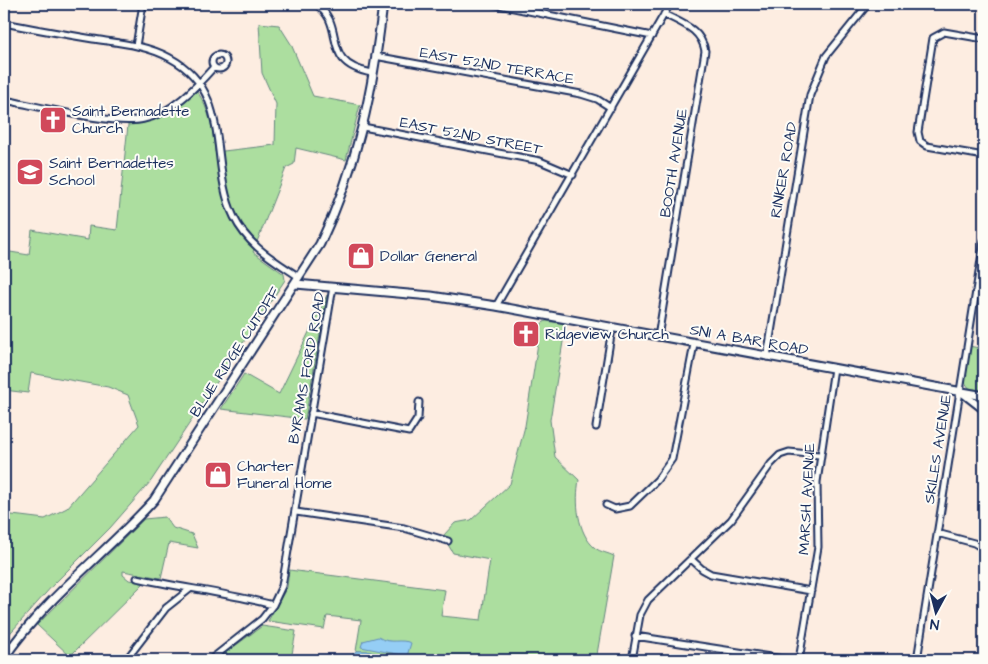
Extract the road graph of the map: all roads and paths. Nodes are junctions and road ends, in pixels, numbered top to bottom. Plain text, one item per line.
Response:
1 (143, 4) edge
2 (315, 4) edge
3 (383, 4) edge
4 (494, 4) edge
5 (670, 4) edge
6 (868, 4) edge
7 (664, 14) junction
8 (4, 24) edge
9 (652, 36) junction
10 (984, 39) edge
11 (136, 46) junction
12 (375, 56) junction
13 (214, 67) dead end
14 (372, 73) junction
15 (198, 84) junction
16 (4, 100) edge
17 (611, 108) junction
18 (363, 127) junction
19 (984, 156) edge
20 (573, 175) junction
21 (984, 241) edge
22 (298, 281) junction
23 (333, 287) junction
24 (496, 306) junction
25 (612, 329) junction
26 (658, 337) junction
27 (694, 344) junction
28 (767, 357) junction
29 (834, 368) junction
30 (960, 392) junction
31 (984, 396) edge
32 (419, 402) dead end
33 (984, 410) edge
34 (311, 413) junction
35 (596, 427) dead end
36 (819, 455) junction
37 (606, 505) dead end
38 (296, 512) junction
39 (937, 533) junction
40 (448, 541) dead end
41 (984, 549) edge
42 (690, 559) junction
43 (137, 578) dead end
44 (190, 589) junction
45 (811, 592) junction
46 (273, 605) junction
47 (635, 636) junction
48 (4, 658) edge
49 (126, 660) edge
50 (210, 660) edge
51 (632, 660) edge
52 (790, 660) edge
53 (799, 660) edge
54 (916, 660) edge

1 - 11 street
2 - 14 street
3 - 12 main road, BLUE RIDGE CUTOFF
4 - 9 street
5 - 7 street
6 - 28 street, RINKER ROAD
7 - 9 street
7 - 26 street, BOOTH AVENUE
8 - 11 street
9 - 17 street
10 - 19 street
11 - 15 street
12 - 14 main road, BLUE RIDGE CUTOFF
12 - 17 street, EAST 52ND TERRACE
13 - 15 street
14 - 18 main road, BLUE RIDGE CUTOFF
15 - 16 street
15 - 22 street, SNI A BAR ROAD
17 - 20 street
18 - 20 street, EAST 52ND STREET
18 - 22 main road, BLUE RIDGE CUTOFF
20 - 24 street
21 - 30 street, SKILES AVENUE
22 - 23 main road, SNI A BAR ROAD
22 - 48 main road, BLUE RIDGE CUTOFF
23 - 24 main road, SNI A BAR ROAD
23 - 34 street, BYRAMS FORD ROAD
24 - 25 main road, SNI A BAR ROAD
25 - 26 main road, SNI A BAR ROAD
25 - 35 street
26 - 27 main road, SNI A BAR ROAD
27 - 28 main road, SNI A BAR ROAD
27 - 37 street
28 - 29 main road, SNI A BAR ROAD
29 - 30 main road, SNI A BAR ROAD
29 - 36 street, MARSH AVENUE
30 - 31 main road
30 - 33 street, SNI A BAR ROAD
30 - 39 street, SKILES AVENUE
32 - 34 street
34 - 38 street, BYRAMS FORD ROAD
36 - 42 street
36 - 45 street, MARSH AVENUE
38 - 40 street
38 - 46 street, BYRAMS FORD ROAD
39 - 41 street
39 - 54 street, SKILES AVENUE
42 - 45 street
42 - 47 street
43 - 44 street
44 - 46 street
44 - 49 street
45 - 53 street, MARSH AVENUE
46 - 50 street, BYRAMS FORD ROAD
47 - 51 street
47 - 52 street

